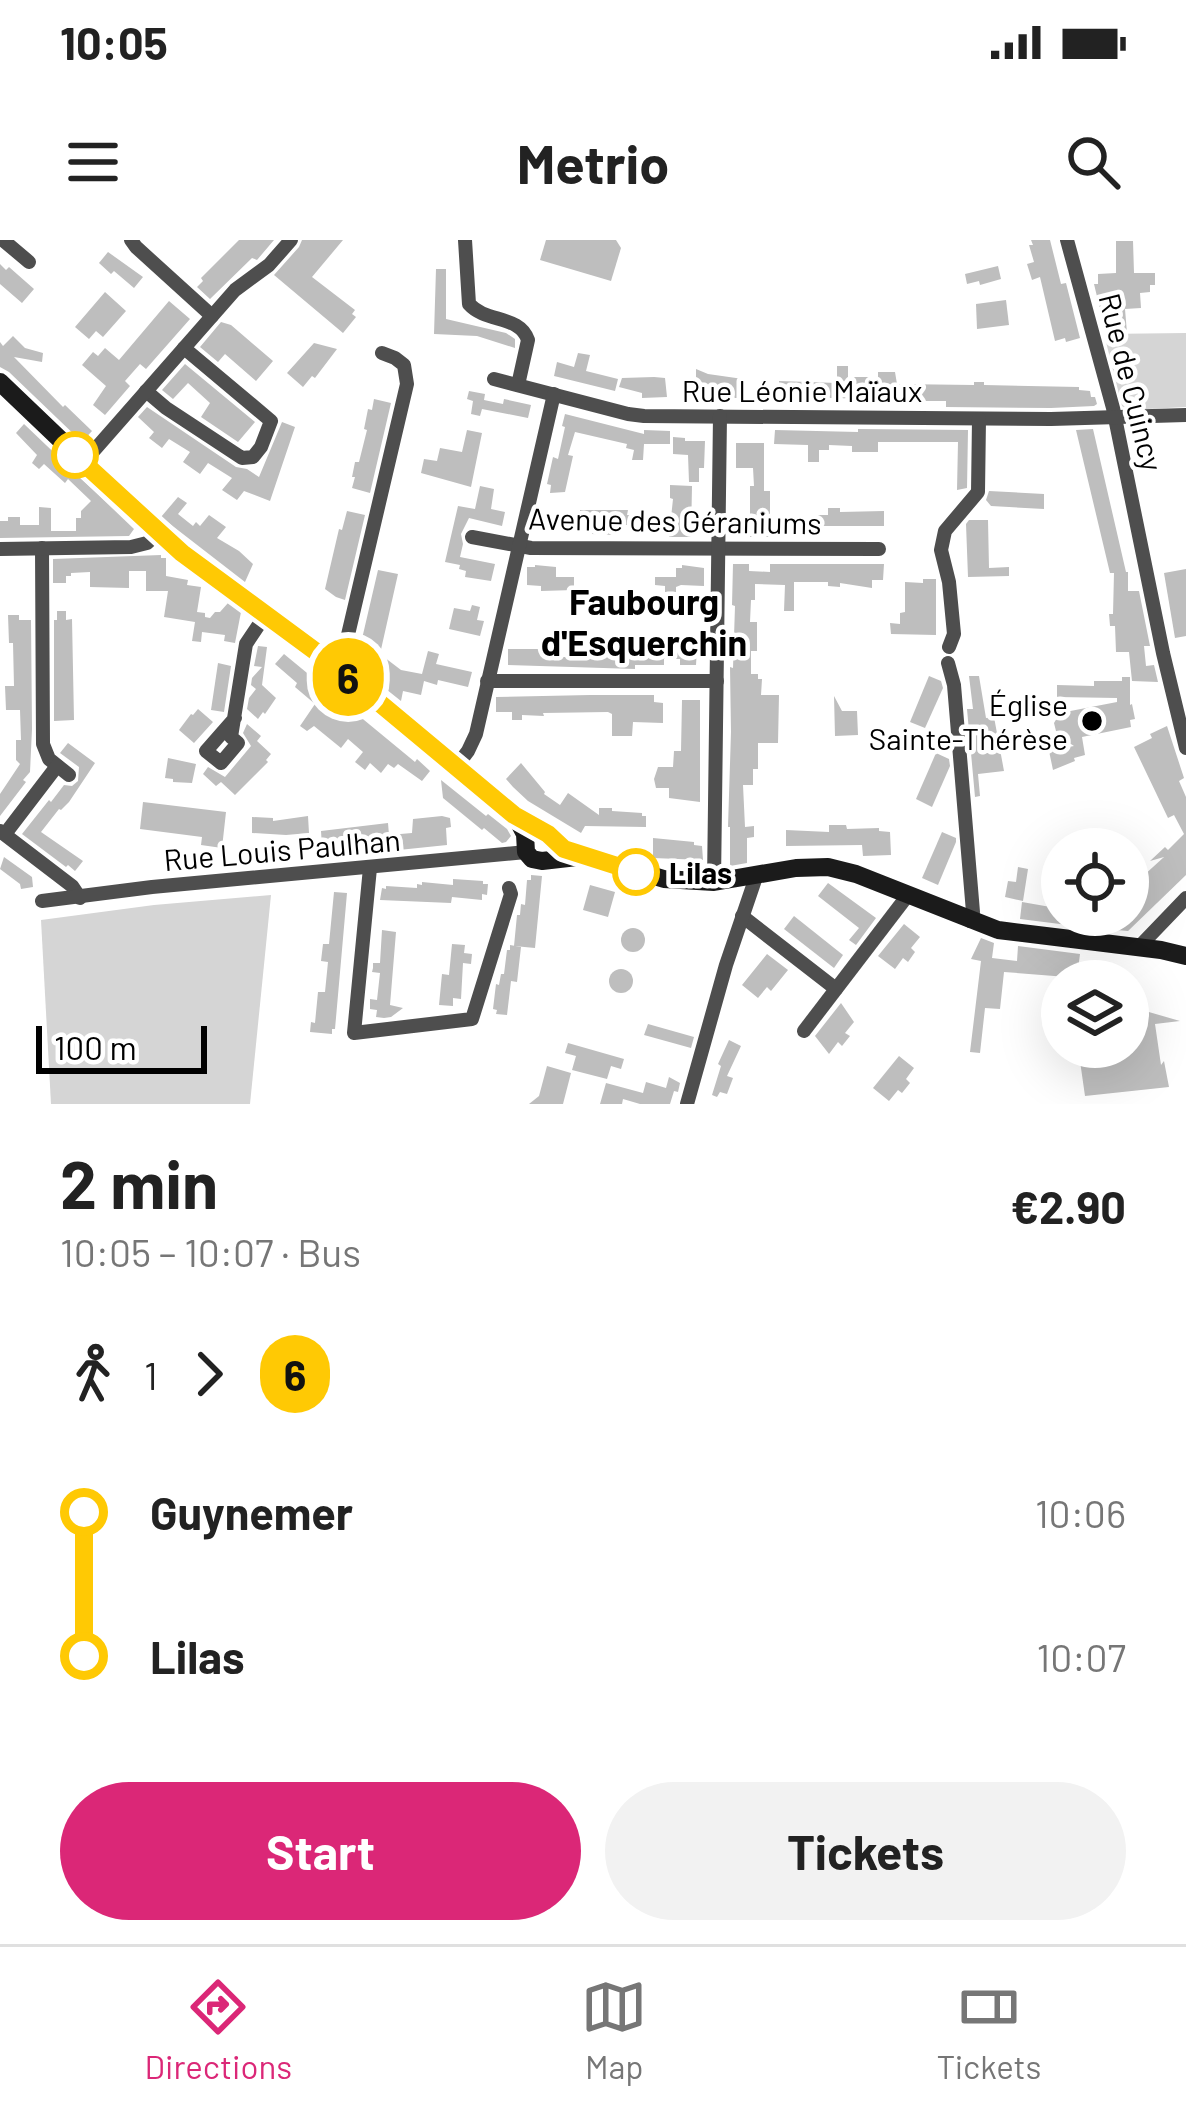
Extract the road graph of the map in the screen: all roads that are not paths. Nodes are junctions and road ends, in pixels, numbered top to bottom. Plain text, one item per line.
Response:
1 (3, 240) edge
2 (131, 240) edge
3 (291, 240) edge
4 (466, 240) edge
5 (1067, 240) edge
6 (29, 262) dead end
7 (212, 316) junction
8 (184, 348) junction
9 (382, 353) dead end
10 (494, 379) dead end
11 (0, 382) edge
12 (518, 385) junction
13 (146, 391) junction
14 (554, 394) junction
15 (1186, 415) edge
16 (720, 416) junction
17 (979, 418) junction
18 (1114, 418) junction
19 (83, 463) junction
20 (158, 532) junction
21 (472, 537) dead end
22 (518, 547) junction
23 (41, 548) junction
24 (0, 549) edge
25 (718, 549) junction
26 (879, 549) dead end
27 (266, 614) junction
28 (334, 665) junction
29 (488, 680) junction
30 (716, 681) junction
31 (235, 718) dead end
32 (1186, 748) edge
33 (456, 767) junction
34 (2, 832) edge
35 (537, 842) junction
36 (599, 861) junction
37 (370, 868) junction
38 (757, 874) junction
39 (714, 882) junction
40 (509, 888) dead end
41 (908, 895) junction
42 (80, 898) junction
43 (1186, 898) edge
44 (42, 901) dead end
45 (742, 916) junction
46 (970, 921) junction
47 (1138, 947) junction
48 (1186, 959) edge
49 (836, 988) junction
50 (804, 1031) dead end
51 (687, 1104) edge

1 - 6 street
2 - 7 street
3 - 7 street
4 - 12 street
5 - 18 street, Rue de Cuincy
7 - 8 street
8 - 13 street
8 - 13 street
9 - 28 street
10 - 12 street, Rue Léonie Maïaux
11 - 19 main road
12 - 14 street, Rue Léonie Maïaux
13 - 19 street
14 - 16 street, Rue Léonie Maïaux
14 - 22 street
15 - 18 street, Rue Léonie Maïaux
16 - 17 street, Rue Léonie Maïaux
16 - 25 street
17 - 18 street, Rue Léonie Maïaux
17 - 46 street
18 - 32 street, Rue de Cuincy
19 - 20 main road
20 - 23 street
20 - 27 main road
21 - 22 street, Avenue des Géraniums
22 - 25 street, Avenue des Géraniums
22 - 29 street
23 - 24 street
23 - 34 street
25 - 26 street, Avenue des Géraniums
25 - 30 street
27 - 28 main road
27 - 31 street
28 - 33 main road
29 - 30 street
29 - 33 street
30 - 39 street
33 - 35 main road
34 - 42 street
35 - 36 main road
35 - 36 main road
35 - 37 street, Rue Louis Paulhan
36 - 39 main road
37 - 40 street
37 - 42 street, Rue Louis Paulhan
38 - 39 main road
38 - 41 main road
38 - 45 street
41 - 46 main road
41 - 49 street
42 - 44 street, Rue Louis Paulhan
43 - 47 street
45 - 49 street
45 - 51 street
46 - 47 main road
47 - 48 main road
49 - 50 street

